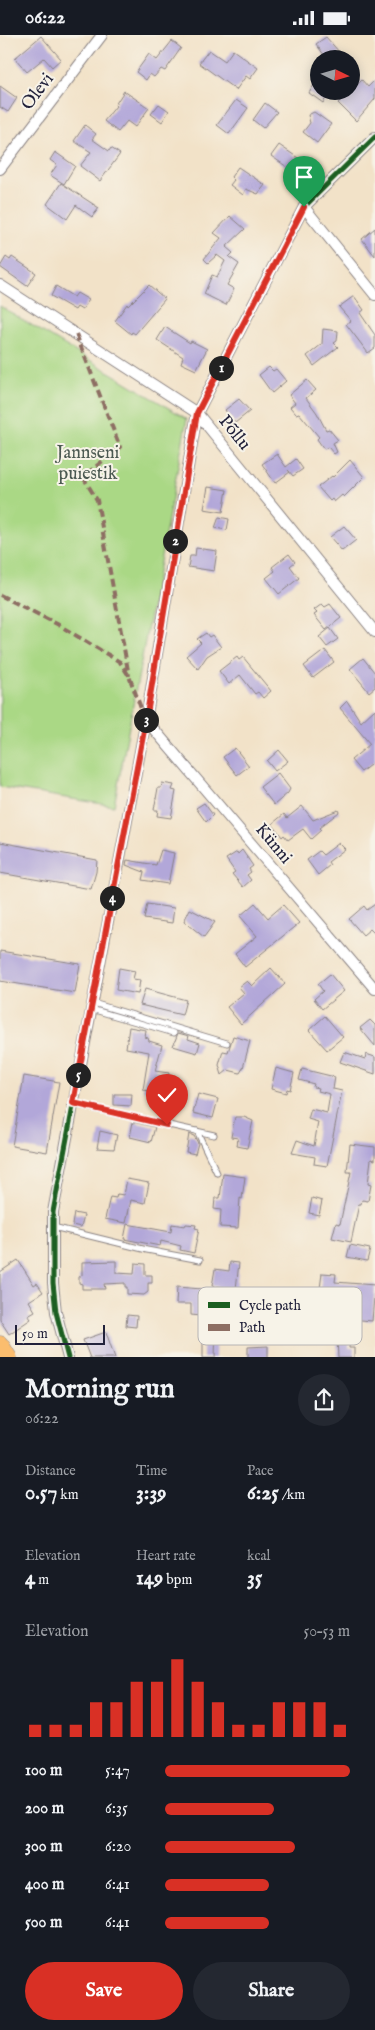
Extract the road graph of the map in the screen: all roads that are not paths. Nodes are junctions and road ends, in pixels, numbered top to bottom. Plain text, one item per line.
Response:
1 (102, 35) edge
2 (375, 137) edge
3 (0, 169) edge
4 (304, 207) junction
5 (0, 285) edge
6 (375, 295) edge
7 (197, 413) junction
8 (375, 632) edge
9 (146, 720) junction
10 (375, 989) edge
11 (92, 1006) junction
12 (174, 1033) dead end
13 (227, 1043) dead end
14 (73, 1103) junction
15 (197, 1131) junction
16 (214, 1135) dead end
17 (217, 1173) dead end
18 (52, 1227) junction
19 (200, 1260) dead end
20 (0, 1345) edge
21 (8, 1357) edge
22 (68, 1357) edge

1 - 3 street, Olevi
2 - 4 street
4 - 6 street
4 - 7 street
5 - 7 street, Põllu
7 - 8 street, Põllu
7 - 9 street
9 - 10 street, Künni
9 - 11 street
11 - 12 lane
11 - 13 lane
11 - 14 street
14 - 15 lane
14 - 18 street
15 - 16 lane
15 - 17 lane
18 - 19 lane
18 - 22 street
20 - 21 highway

